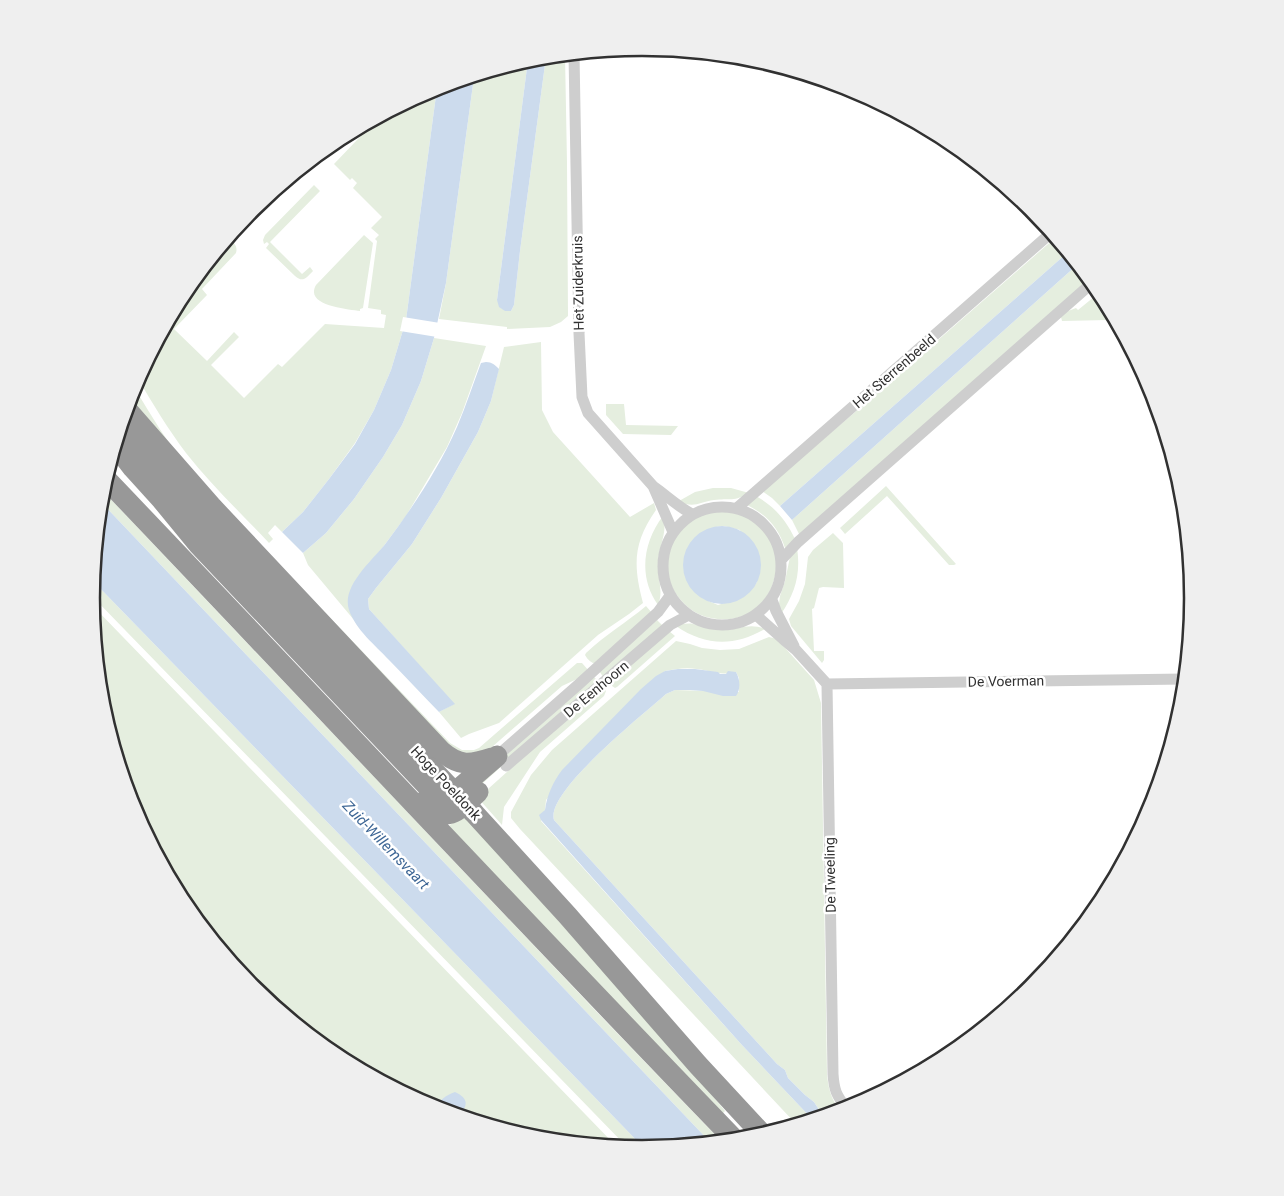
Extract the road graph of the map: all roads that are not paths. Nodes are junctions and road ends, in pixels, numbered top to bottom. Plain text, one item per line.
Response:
1 (574, 61) edge
2 (1046, 238) edge
3 (1086, 288) edge
4 (132, 416) edge
5 (126, 434) edge
6 (121, 451) edge
7 (121, 452) edge
8 (112, 486) edge
9 (653, 486) junction
10 (737, 508) junction
11 (692, 514) junction
12 (209, 532) junction
13 (673, 532) junction
14 (782, 559) junction
15 (669, 597) junction
16 (772, 600) junction
17 (756, 615) junction
18 (687, 616) junction
19 (796, 650) junction
20 (1177, 679) edge
21 (827, 684) junction
22 (502, 761) junction
23 (409, 799) junction
24 (841, 1102) edge
25 (756, 1127) edge
26 (727, 1133) edge

1 - 9 street, Het Zuiderkruis
2 - 10 street, Het Sterrenbeeld
3 - 14 street
4 - 22 highway
5 - 12 highway
6 - 12 highway, Hoge Poeldonk
7 - 22 highway
8 - 23 highway
9 - 11 street, Het Zuiderkruis
9 - 13 street, Het Zuiderkruis
10 - 11 street
10 - 14 street
11 - 13 street
12 - 25 highway, Hoge Poeldonk, bridge
13 - 15 street
14 - 16 street
15 - 18 street
15 - 22 street, De Eenhoorn
16 - 17 street
16 - 19 street
17 - 18 street
17 - 19 street
18 - 22 street, De Eenhoorn
19 - 21 street
20 - 21 street, De Voerman
21 - 24 street, De Tweeling
22 - 23 highway
23 - 26 highway

